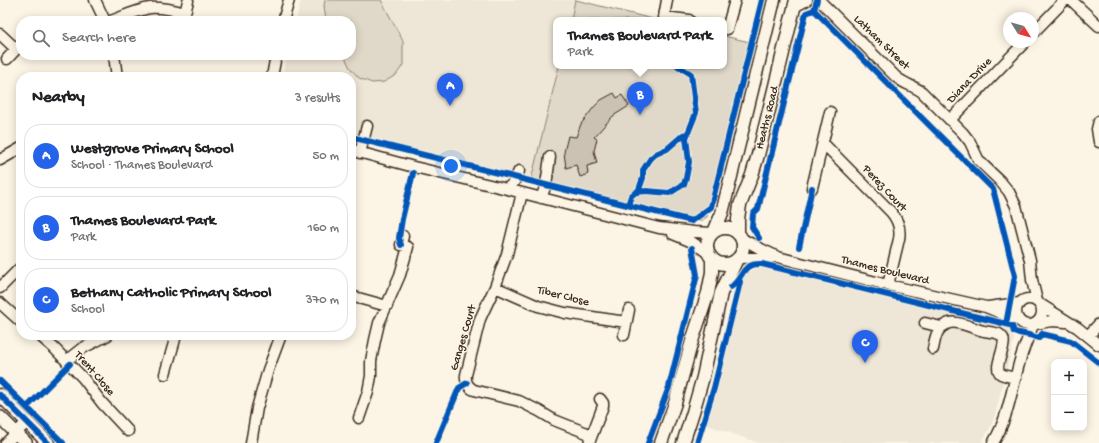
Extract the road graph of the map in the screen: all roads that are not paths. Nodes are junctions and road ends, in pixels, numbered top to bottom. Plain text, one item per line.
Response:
1 (96, 0) edge
2 (289, 0) edge
3 (667, 0) edge
4 (735, 0) edge
5 (774, 0) edge
6 (806, 0) edge
7 (819, 0) edge
8 (1065, 0) edge
9 (1072, 0) edge
10 (188, 1) dead end
11 (795, 4) edge
12 (103, 16) edge
13 (125, 16) edge
14 (182, 16) edge
15 (184, 16) edge
16 (285, 16) edge
17 (664, 17) edge
18 (1099, 26) edge
19 (1039, 27) edge
20 (727, 30) edge
21 (0, 34) edge
22 (16, 45) edge
23 (1019, 48) edge
24 (16, 50) edge
25 (7, 59) dead end
26 (115, 60) edge
27 (274, 60) edge
28 (275, 60) edge
29 (116, 72) edge
30 (270, 72) edge
31 (273, 72) edge
32 (830, 112) dead end
33 (950, 120) junction
34 (1099, 121) edge
35 (367, 126) dead end
36 (1099, 142) edge
37 (823, 143) junction
38 (16, 151) edge
39 (356, 152) edge
40 (550, 157) dead end
41 (0, 160) edge
42 (519, 171) dead end
43 (812, 188) dead end
44 (507, 189) junction
45 (522, 193) junction
46 (541, 198) junction
47 (659, 228) junction
48 (713, 232) junction
49 (403, 236) dead end
50 (740, 236) junction
51 (710, 256) junction
52 (778, 257) junction
53 (737, 258) junction
54 (16, 271) edge
55 (1032, 280) junction
56 (888, 285) junction
57 (495, 287) junction
58 (0, 288) edge
59 (356, 297) edge
60 (1021, 302) junction
61 (1038, 302) junction
62 (0, 304) edge
63 (387, 306) junction
64 (986, 307) junction
65 (629, 310) dead end
66 (16, 318) edge
67 (626, 322) junction
68 (1020, 322) junction
69 (1068, 322) junction
70 (925, 323) dead end
71 (1099, 324) edge
72 (1035, 325) junction
73 (941, 327) junction
74 (624, 335) dead end
75 (1088, 336) junction
76 (45, 340) edge
77 (98, 340) edge
78 (175, 340) edge
79 (279, 340) edge
80 (1098, 343) edge
81 (933, 349) dead end
82 (1021, 356) junction
83 (66, 361) junction
84 (166, 374) dead end
85 (1016, 378) junction
86 (0, 395) edge
87 (603, 406) dead end
88 (0, 417) edge
89 (360, 420) dead end
90 (27, 422) junction
91 (129, 431) dead end
92 (16, 433) junction
93 (590, 439) edge
94 (6, 443) edge
95 (26, 443) edge
96 (48, 443) edge
97 (250, 443) edge
98 (661, 443) edge
99 (683, 443) edge
100 (993, 443) edge

1 - 12 street
2 - 16 street
3 - 17 street
4 - 20 street
5 - 48 main road, Heaths Road
6 - 11 street
7 - 33 street, Latham Street
8 - 19 street
9 - 18 street
10 - 15 street
11 - 50 main road, Heaths Road
13 - 14 street
21 - 22 street
23 - 33 street, Diana Drive
24 - 25 street
26 - 29 street
27 - 30 street
28 - 31 street
32 - 37 street
33 - 55 street, Latham Street
34 - 36 street
35 - 39 street
37 - 43 street
37 - 56 street, Perez Court
38 - 41 street
39 - 44 street
40 - 46 street
42 - 44 street
44 - 45 street
45 - 46 street
45 - 57 street, Ganges Court
46 - 47 street
47 - 48 street
47 - 51 street
48 - 50 main road
48 - 51 main road
49 - 63 street
50 - 52 street, Thames Boulevard
50 - 53 main road
51 - 53 main road
51 - 98 main road
52 - 53 street, Thames Boulevard
52 - 56 street, Thames Boulevard
53 - 99 main road
54 - 58 street
55 - 60 street, Latham Street
55 - 61 street, Latham Street
56 - 64 street, Thames Boulevard
57 - 67 street, Tiber Close
57 - 93 street, Ganges Court
59 - 63 street
60 - 61 street
60 - 64 street, Thames Boulevard
60 - 68 street
61 - 69 street
61 - 72 street
62 - 66 street
63 - 89 street
64 - 68 street, Thames Boulevard
65 - 67 street
67 - 74 street
68 - 72 street
68 - 82 street
69 - 72 street
69 - 75 street
70 - 73 street
71 - 75 street
72 - 82 street
73 - 81 street
73 - 85 street
75 - 80 street
76 - 83 street, Trent Close
77 - 83 street
78 - 84 street
79 - 97 street
82 - 85 street
83 - 91 street, Trent Close
85 - 100 street
86 - 90 main road
87 - 93 street, Ganges Court
88 - 92 main road
90 - 92 street
90 - 96 main road
92 - 94 street
92 - 95 main road

